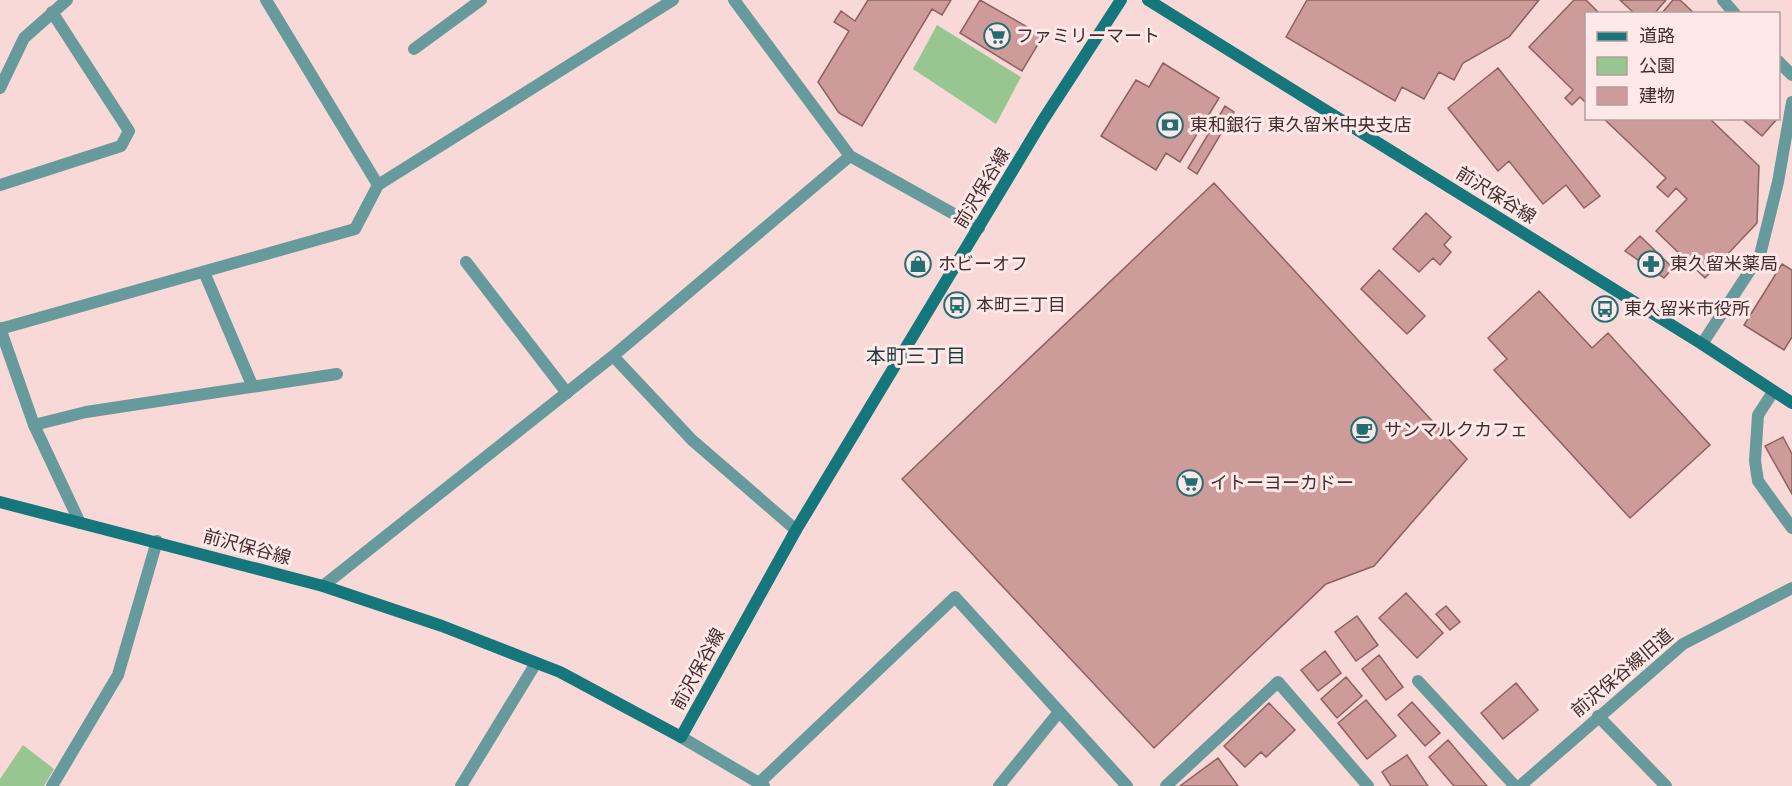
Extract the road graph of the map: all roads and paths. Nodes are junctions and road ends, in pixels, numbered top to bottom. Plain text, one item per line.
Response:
1 (67, 0) edge
2 (266, 0) edge
3 (481, 0) edge
4 (673, 0) edge
5 (734, 0) edge
6 (1121, 0) edge
7 (1149, 0) edge
8 (1723, 0) edge
9 (52, 12) junction
10 (1734, 12) edge
11 (414, 49) dead end
12 (0, 88) edge
13 (1792, 102) edge
14 (850, 156) junction
15 (0, 185) edge
16 (378, 185) junction
17 (979, 228) junction
18 (466, 262) dead end
19 (204, 272) junction
20 (0, 328) edge
21 (1702, 344) junction
22 (613, 356) junction
23 (337, 374) dead end
24 (252, 385) junction
25 (1773, 392) junction
26 (567, 393) junction
27 (1792, 403) edge
28 (34, 426) junction
29 (0, 502) edge
30 (80, 523) junction
31 (1792, 528) edge
32 (796, 530) junction
33 (157, 541) junction
34 (323, 586) junction
35 (1792, 588) edge
36 (536, 663) junction
37 (1418, 681) dead end
38 (1059, 712) junction
39 (1598, 716) junction
40 (681, 737) junction
41 (762, 784) edge
42 (52, 786) edge
43 (461, 786) edge
44 (999, 786) edge
45 (1126, 786) edge
46 (1166, 786) edge
47 (1368, 786) edge
48 (1518, 786) edge
49 (1666, 786) edge

1 - 9 street
2 - 16 street
3 - 11 street
4 - 16 street
5 - 14 street
6 - 17 main road, 前沢保谷線
7 - 21 main road, 前沢保谷線
8 - 10 street
9 - 12 street
9 - 15 street
13 - 21 street
14 - 17 street
14 - 22 street
16 - 19 street
17 - 32 main road, 前沢保谷線
18 - 26 street
19 - 20 street
19 - 24 street
20 - 28 street
21 - 25 main road, 前沢保谷線
22 - 26 street
22 - 32 street
23 - 24 street
24 - 28 street
25 - 27 main road, 前沢保谷線
25 - 31 street
26 - 34 street
28 - 30 street
29 - 30 main road, 前沢保谷線
30 - 33 main road, 前沢保谷線
32 - 40 main road, 前沢保谷線
33 - 34 main road, 前沢保谷線
33 - 42 street
34 - 36 main road, 前沢保谷線
35 - 39 street, 前沢保谷線旧道
36 - 40 main road, 前沢保谷線
36 - 43 street
37 - 48 street
38 - 41 street
38 - 44 street
38 - 45 street
39 - 48 street, 前沢保谷線旧道
39 - 49 street
40 - 41 street
46 - 47 street

